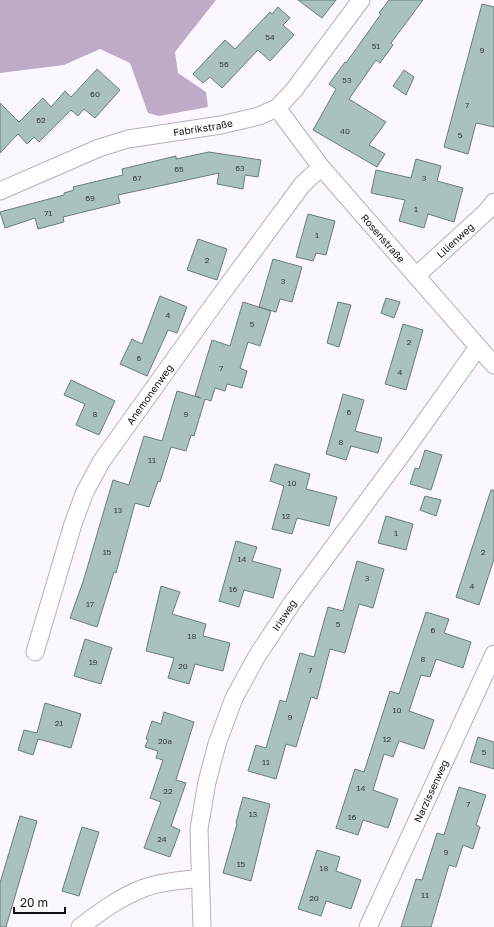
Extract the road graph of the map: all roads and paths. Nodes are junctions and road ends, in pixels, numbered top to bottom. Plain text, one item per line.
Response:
1 (361, 0) edge
2 (277, 108) junction
3 (321, 167) junction
4 (0, 191) edge
5 (494, 202) edge
6 (416, 276) junction
7 (478, 348) junction
8 (494, 364) edge
9 (35, 652) dead end
10 (494, 654) edge
11 (200, 878) junction
12 (80, 927) edge
13 (202, 927) edge
14 (368, 927) edge

1 - 2 street, Fabrikstraße
2 - 3 street, Rosenstraße
2 - 4 street, Fabrikstraße
3 - 6 street, Rosenstraße
3 - 9 street, Anemonenweg
5 - 6 street, Lilienweg
6 - 7 street, Rosenstraße
7 - 8 street, Rosenstraße
7 - 11 street, Irisweg
10 - 14 street, Narzissenweg
11 - 12 street
11 - 13 street, Irisweg

